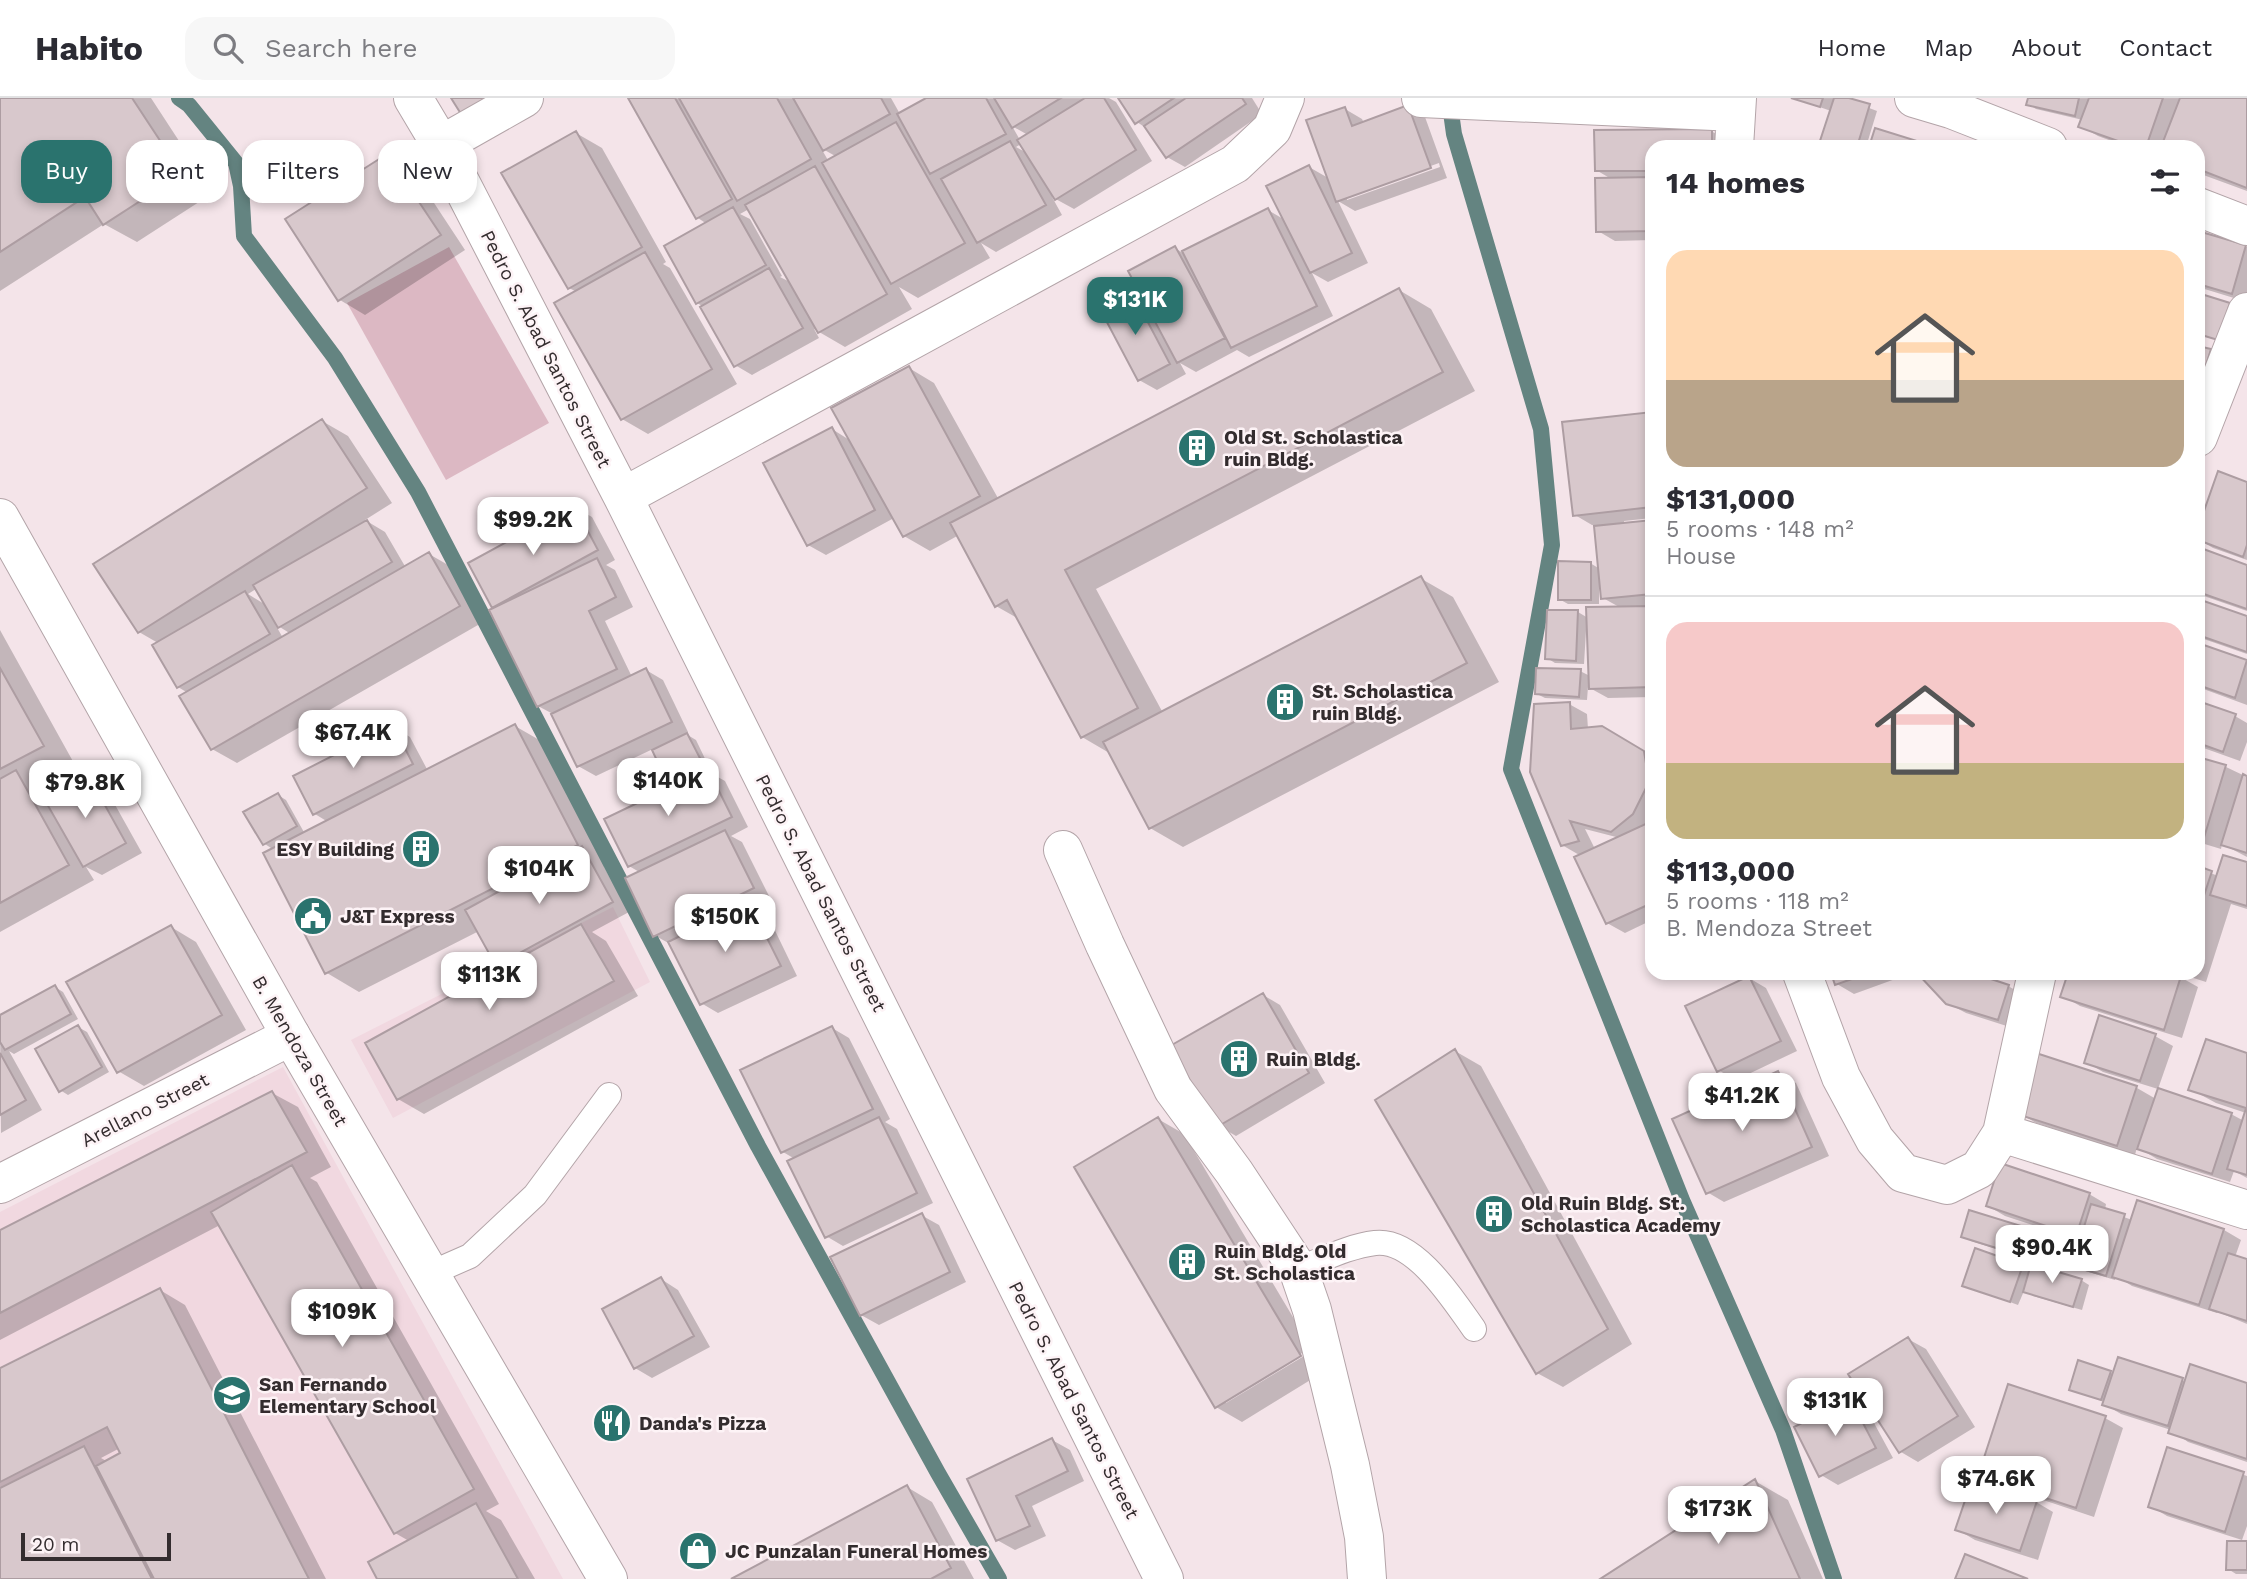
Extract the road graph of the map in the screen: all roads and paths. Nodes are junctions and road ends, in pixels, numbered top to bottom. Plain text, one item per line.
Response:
1 (413, 98) edge
2 (524, 98) edge
3 (1285, 98) edge
4 (1421, 98) edge
5 (1427, 98) edge
6 (1914, 98) edge
7 (1471, 99) edge
8 (1736, 119) edge
9 (438, 140) edge
10 (450, 140) edge
11 (2030, 140) edge
12 (471, 203) edge
13 (2205, 210) edge
14 (2247, 226) edge
15 (2247, 312) edge
16 (2205, 419) edge
17 (623, 498) junction
18 (0, 518) edge
19 (1063, 850) dead end
20 (1805, 980) edge
21 (2035, 980) edge
22 (291, 1036) junction
23 (609, 1095) dead end
24 (2002, 1133) junction
25 (0, 1184) edge
26 (2247, 1210) edge
27 (1298, 1269) junction
28 (429, 1274) junction
29 (1474, 1329) dead end
30 (608, 1579) edge
31 (1164, 1579) edge
32 (1367, 1579) edge

1 - 9 street, Pedro S. Abad Santos Street
2 - 10 street
3 - 17 street
4 - 5 street
5 - 7 street
6 - 11 street
7 - 8 street
12 - 17 street, Pedro S. Abad Santos Street
13 - 14 street
15 - 16 street
17 - 31 street, Pedro S. Abad Santos Street
18 - 22 street, B. Mendoza Street
19 - 27 street
20 - 24 street
21 - 24 street
22 - 25 street, Arellano Street
22 - 28 street, B. Mendoza Street
23 - 28 lane
24 - 26 street
27 - 29 lane
27 - 32 street
28 - 30 street, B. Mendoza Street

